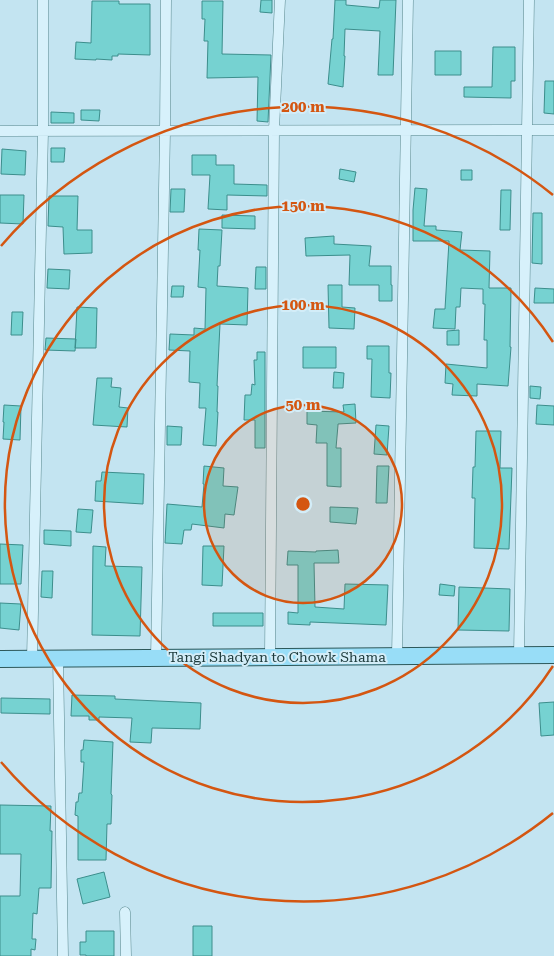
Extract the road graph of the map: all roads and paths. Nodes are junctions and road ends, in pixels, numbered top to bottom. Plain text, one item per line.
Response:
1 (44, 0) edge
2 (166, 0) edge
3 (280, 0) edge
4 (408, 0) edge
5 (529, 0) edge
6 (274, 130) junction
7 (405, 130) junction
8 (527, 130) junction
9 (554, 130) edge
10 (0, 131) edge
11 (43, 131) junction
12 (165, 131) junction
13 (519, 655) junction
14 (554, 655) edge
15 (397, 656) junction
16 (270, 657) junction
17 (58, 658) junction
18 (156, 658) junction
19 (0, 659) edge
20 (32, 659) junction
21 (125, 912) dead end
22 (63, 956) edge
23 (126, 956) edge

1 - 11 street
2 - 12 street
3 - 6 street
4 - 7 street
5 - 8 street
6 - 7 street
6 - 12 street
6 - 16 street
7 - 8 street
7 - 15 street
8 - 9 street
8 - 13 street
10 - 11 street
11 - 12 street
11 - 20 street
12 - 18 street
13 - 14 main road, Tangi Shadyan to Chowk Shama
13 - 15 main road, Tangi Shadyan to Chowk Shama
15 - 16 main road, Tangi Shadyan to Chowk Shama
16 - 18 main road, Tangi Shadyan to Chowk Shama
17 - 18 main road, Tangi Shadyan to Chowk Shama
17 - 20 main road, Tangi Shadyan to Chowk Shama
17 - 22 street
19 - 20 main road, Tangi Shadyan to Chowk Shama
21 - 23 street

